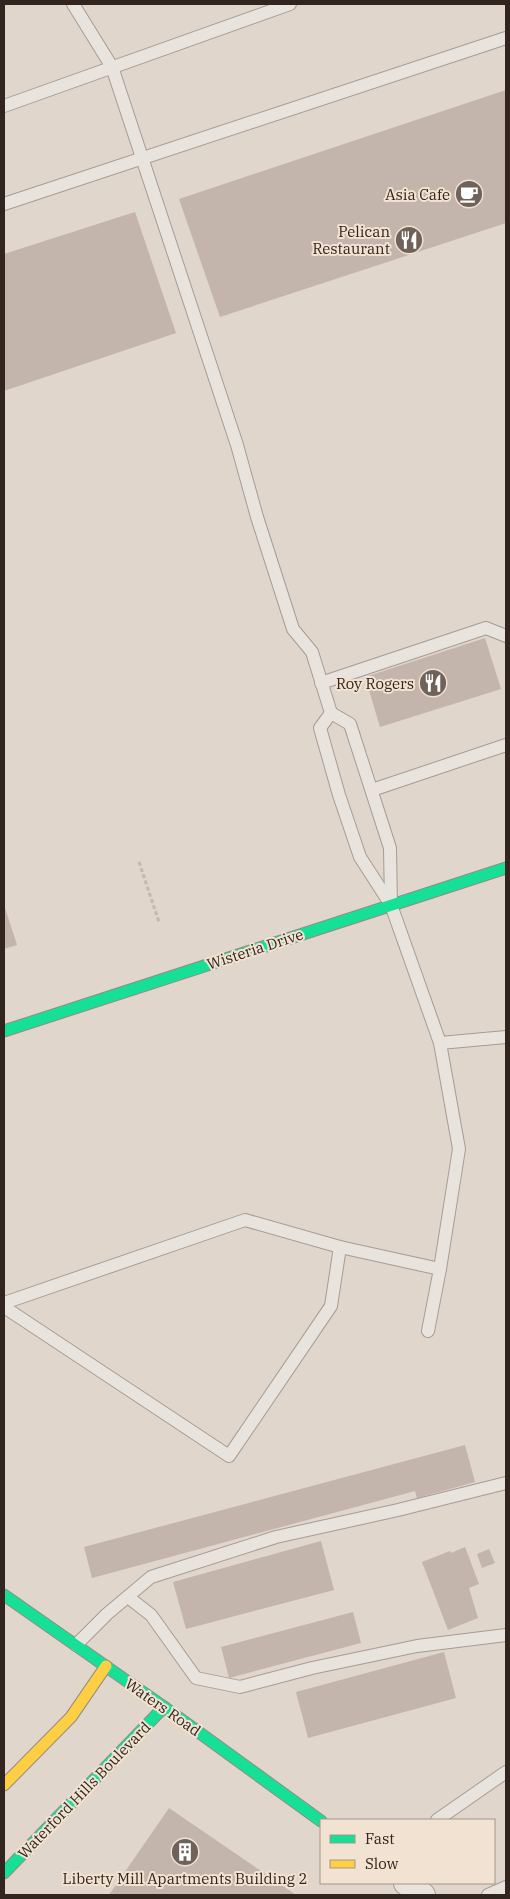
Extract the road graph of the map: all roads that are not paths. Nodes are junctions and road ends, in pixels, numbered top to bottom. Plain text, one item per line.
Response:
1 (73, 4) edge
2 (290, 4) edge
3 (506, 38) edge
4 (112, 67) junction
5 (4, 106) edge
6 (142, 158) junction
7 (4, 204) edge
8 (506, 636) edge
9 (322, 683) junction
10 (331, 713) junction
11 (506, 745) edge
12 (372, 790) junction
13 (506, 868) edge
14 (391, 906) junction
15 (4, 1031) edge
16 (506, 1037) edge
17 (440, 1043) junction
18 (340, 1247) junction
19 (440, 1269) junction
20 (4, 1305) edge
21 (428, 1331) dead end
22 (506, 1483) edge
23 (4, 1595) edge
24 (128, 1597) junction
25 (506, 1635) edge
26 (76, 1646) junction
27 (106, 1666) junction
28 (164, 1707) junction
29 (506, 1772) edge
30 (4, 1784) edge
31 (438, 1819) edge
32 (320, 1820) edge
33 (4, 1873) edge
34 (407, 1884) edge
35 (506, 1887) edge
36 (423, 1895) edge
37 (488, 1895) edge

1 - 4 lane
2 - 4 lane
3 - 6 lane
4 - 5 lane
4 - 6 lane
6 - 7 lane
6 - 9 lane
8 - 9 lane
9 - 10 lane
10 - 12 lane
10 - 14 lane
11 - 12 lane
12 - 14 lane
13 - 14 street, Wisteria Drive
14 - 15 street, Wisteria Drive
14 - 17 lane
16 - 17 lane
17 - 19 lane
18 - 19 lane
18 - 20 lane
18 - 20 lane
19 - 21 lane
22 - 24 lane
23 - 26 street, Waters Road
24 - 25 lane
24 - 26 lane
26 - 27 street, Waters Road
27 - 28 street, Waters Road
27 - 30 street
28 - 32 street, Waters Road
28 - 33 street, Waterford Hills Boulevard
29 - 31 lane
34 - 36 street
35 - 37 lane

